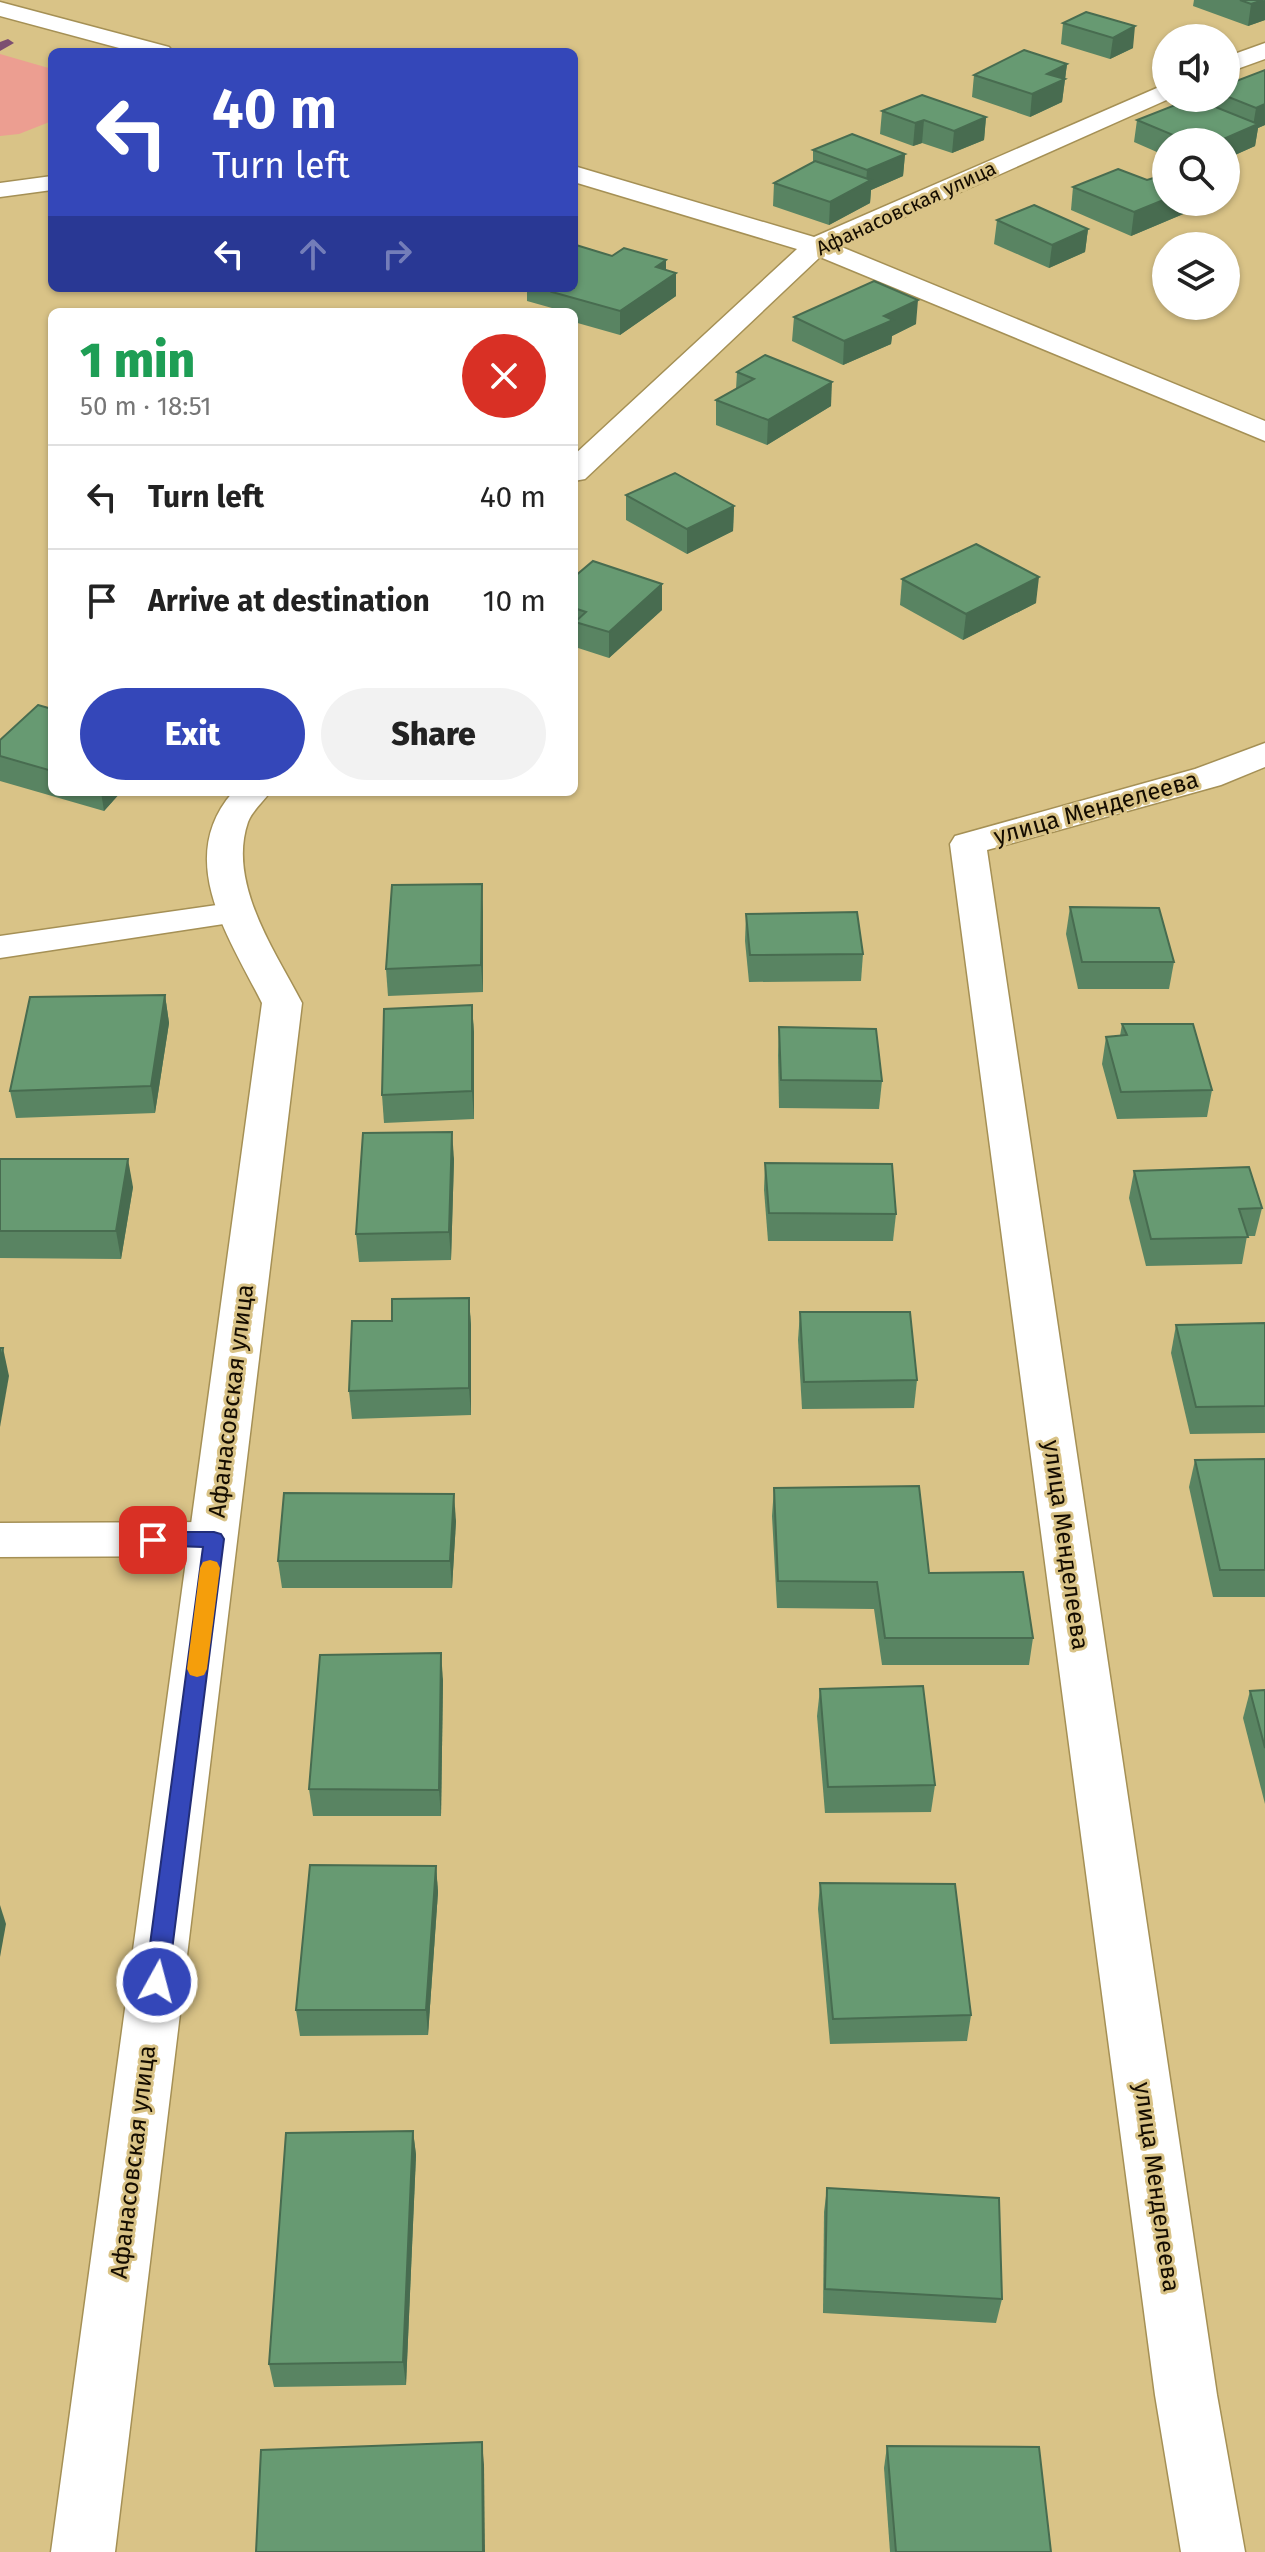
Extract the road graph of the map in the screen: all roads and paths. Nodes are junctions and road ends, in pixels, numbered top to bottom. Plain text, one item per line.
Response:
1 (0, 9) edge
2 (146, 48) edge
3 (1265, 50) edge
4 (1240, 60) edge
5 (1152, 97) edge
6 (578, 175) edge
7 (48, 184) edge
8 (0, 190) edge
9 (816, 246) junction
10 (1265, 432) edge
11 (578, 468) edge
12 (1265, 754) edge
13 (249, 796) edge
14 (238, 913) junction
15 (0, 947) edge
16 (214, 1539) junction
17 (0, 1540) edge
18 (83, 2552) edge
19 (1213, 2552) edge

1 - 2 street
3 - 4 street
5 - 9 street, Афанасовская улица
6 - 9 street
7 - 8 lane
9 - 10 street
9 - 11 street, Афанасовская улица
12 - 19 street, улица Менделеева
13 - 14 street, Афанасовская улица
14 - 15 lane
14 - 16 street, Афанасовская улица
16 - 17 lane
16 - 18 street, Афанасовская улица

